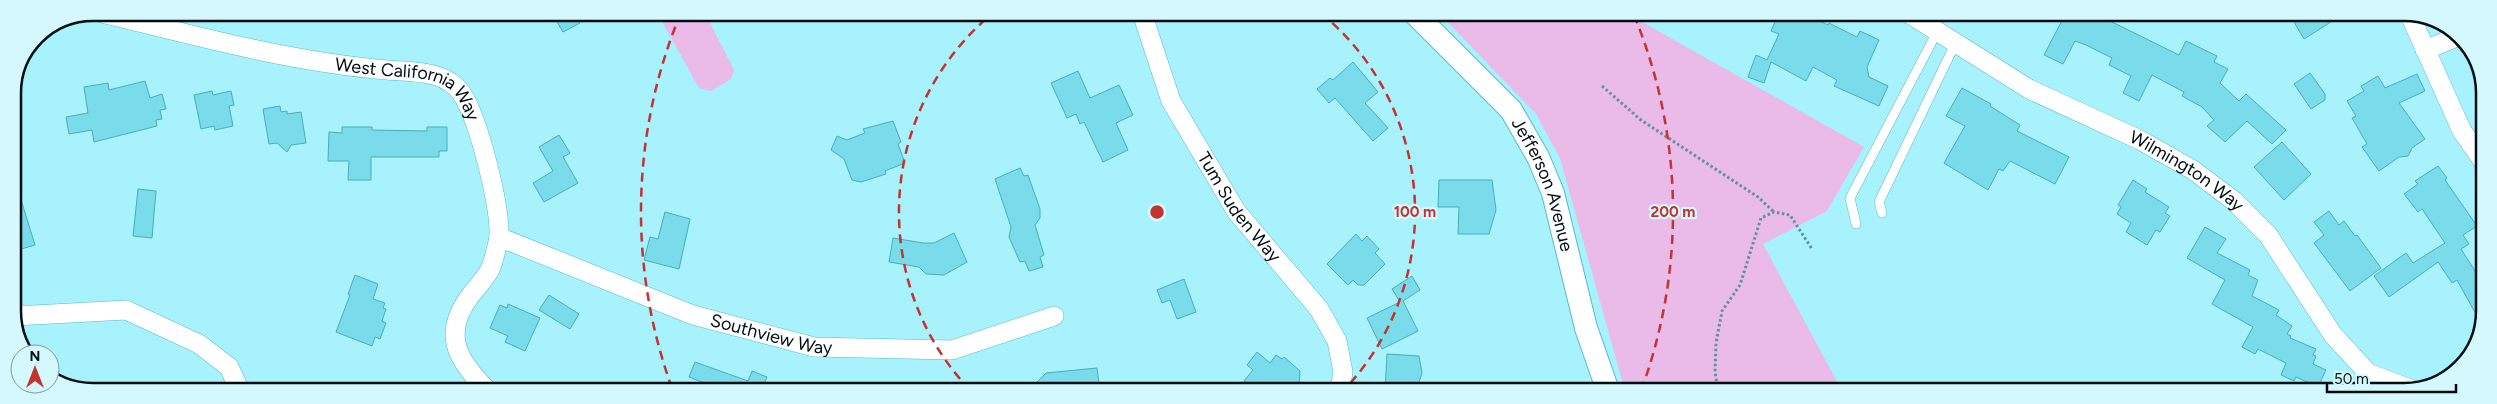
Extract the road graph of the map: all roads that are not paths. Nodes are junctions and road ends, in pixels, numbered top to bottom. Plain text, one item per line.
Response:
1 (137, 21) edge
2 (1145, 21) edge
3 (1422, 21) edge
4 (1920, 21) edge
5 (2413, 22) edge
6 (1937, 32) junction
7 (2451, 39) edge
8 (1956, 42) junction
9 (2425, 50) junction
10 (2476, 151) edge
11 (1882, 213) dead end
12 (1856, 224) dead end
13 (499, 237) junction
14 (22, 316) edge
15 (1054, 316) dead end
16 (2368, 373) junction
17 (236, 383) edge
18 (480, 383) edge
19 (1341, 383) edge
20 (1605, 383) edge
21 (2363, 383) edge
22 (2394, 383) edge

1 - 13 street, West California Way
2 - 19 street, Tum Suden Way
3 - 20 street, Jefferson Avenue
4 - 6 street, Wilmington Way
5 - 9 street
6 - 8 street, Wilmington Way
6 - 12 lane
7 - 9 street
8 - 11 lane
8 - 16 street, Wilmington Way
9 - 10 street
13 - 15 street, Southview Way
13 - 18 street, West California Way
14 - 17 street
16 - 21 lane
16 - 22 street, Wilmington Way

